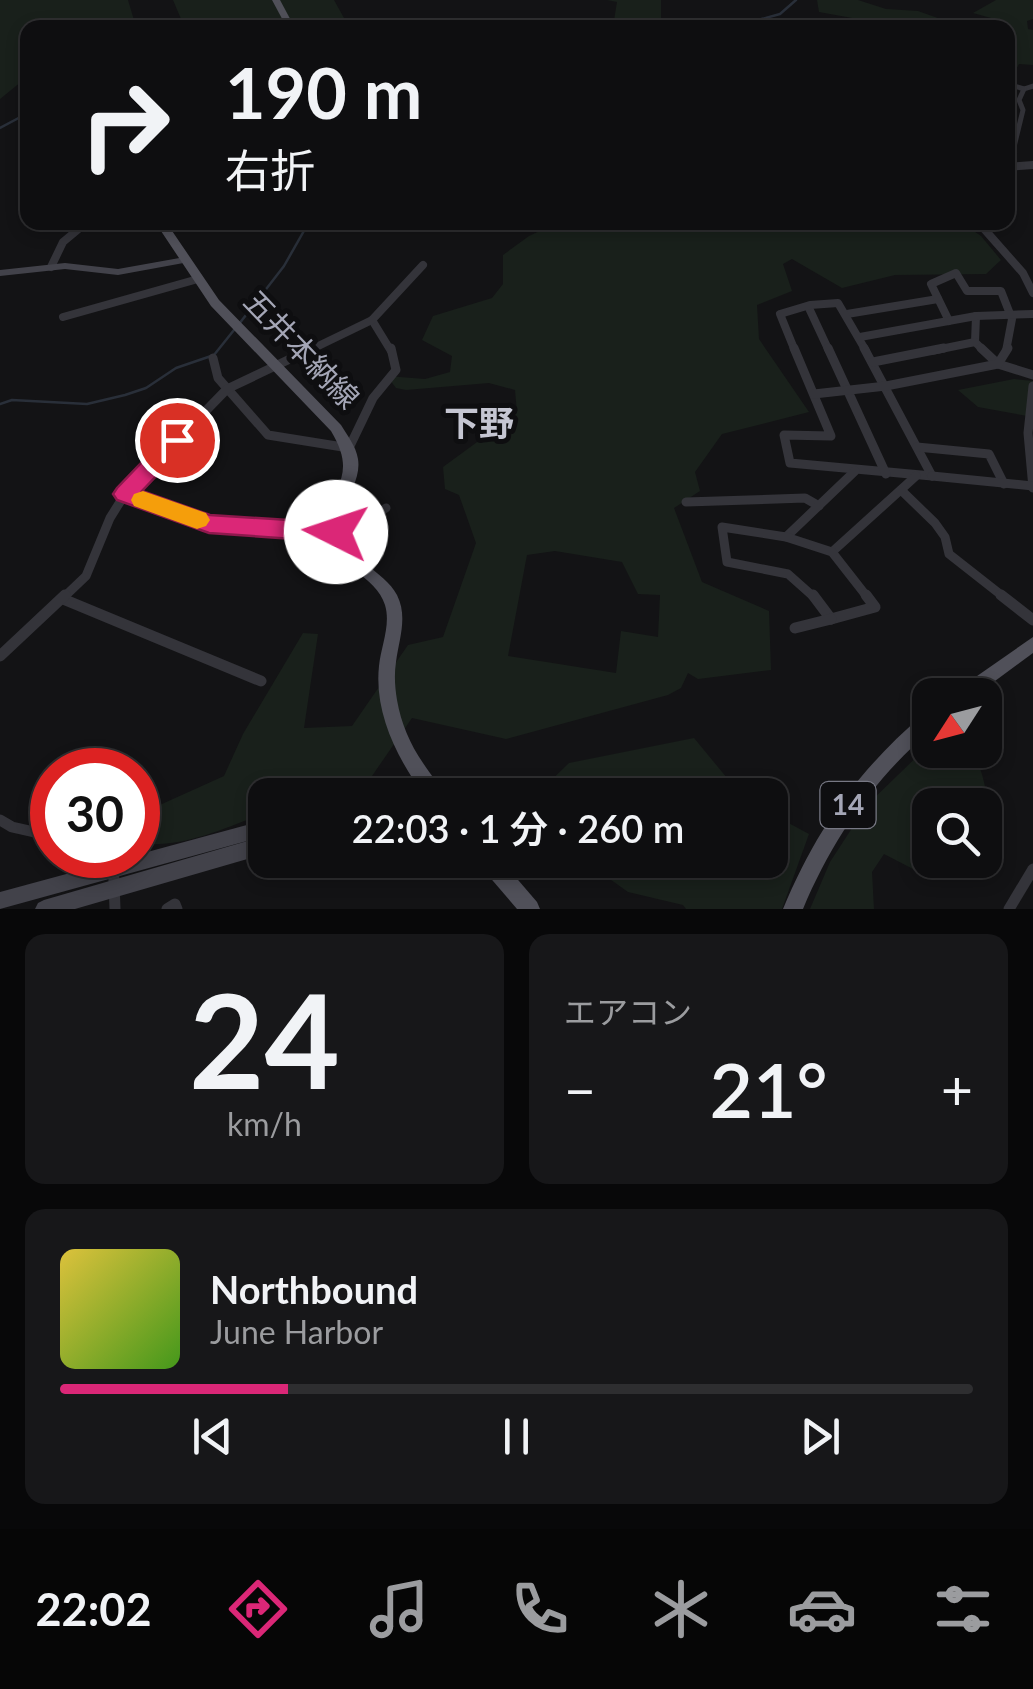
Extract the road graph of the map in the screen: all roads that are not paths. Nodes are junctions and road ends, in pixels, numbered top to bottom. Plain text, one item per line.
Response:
1 (1015, 86) edge
2 (1033, 86) edge
3 (1024, 89) junction
4 (1015, 148) edge
5 (77, 230) edge
6 (165, 230) edge
7 (986, 230) edge
8 (185, 260) junction
9 (423, 265) dead end
10 (51, 267) junction
11 (1028, 273) edge
12 (0, 274) edge
13 (198, 279) junction
14 (1033, 293) edge
15 (938, 299) junction
16 (808, 306) junction
17 (847, 314) junction
18 (1033, 314) edge
19 (1013, 315) junction
20 (976, 316) junction
21 (63, 317) dead end
22 (372, 320) junction
23 (950, 321) junction
24 (860, 338) junction
25 (975, 342) junction
26 (213, 358) dead end
27 (873, 362) junction
28 (998, 364) junction
29 (276, 366) junction
30 (1033, 375) edge
31 (886, 386) junction
32 (1033, 386) edge
33 (227, 388) junction
34 (849, 390) junction
35 (814, 394) junction
36 (349, 448) junction
37 (917, 448) junction
38 (856, 472) junction
39 (886, 474) junction
40 (916, 476) junction
41 (932, 477) junction
42 (1004, 484) junction
43 (1033, 487) edge
44 (901, 490) junction
45 (125, 494) junction
46 (686, 502) dead end
47 (819, 506) junction
48 (386, 508) dead end
49 (336, 532) junction
50 (786, 537) junction
51 (832, 552) junction
52 (63, 599) junction
53 (831, 619) junction
54 (1033, 620) edge
55 (795, 628) dead end
56 (1033, 644) edge
57 (0, 656) edge
58 (986, 678) edge
59 (261, 680) dead end
60 (912, 734) edge
61 (420, 778) edge
62 (0, 820) edge
63 (30, 831) edge
64 (248, 833) edge
65 (248, 849) edge
66 (160, 858) edge
67 (160, 863) edge
68 (1033, 868) edge
69 (93, 878) edge
70 (100, 878) edge
71 (113, 878) edge
72 (503, 878) edge
73 (0, 901) edge
74 (24, 902) edge
75 (44, 909) edge
76 (115, 909) edge
77 (167, 909) edge
78 (177, 909) edge
79 (530, 909) edge
80 (794, 909) edge
81 (1008, 909) edge

1 - 3 street
2 - 3 street
3 - 4 street
5 - 10 street
6 - 8 main road, 五井本納線
7 - 11 street
8 - 10 street
8 - 13 main road, 五井本納線
9 - 22 street
10 - 12 street
11 - 14 street
13 - 21 street
13 - 29 main road, 五井本納線
15 - 17 street
15 - 19 street
15 - 23 street
16 - 17 street
16 - 34 street
16 - 35 street
17 - 24 street
18 - 19 street
19 - 20 street
19 - 28 street
20 - 23 street
20 - 25 street
22 - 29 street
22 - 36 street
23 - 24 street
24 - 27 street
25 - 27 street
25 - 28 street
26 - 33 street
27 - 31 street
28 - 30 street
28 - 31 street
29 - 33 street
29 - 36 main road, 五井本納線
31 - 34 street
31 - 37 street
32 - 43 street
33 - 36 street
33 - 45 street
34 - 35 street
34 - 39 street
35 - 38 street
36 - 49 main road, 五井本納線
37 - 41 street
37 - 42 street
38 - 39 street
38 - 47 street
39 - 40 street
40 - 41 street
40 - 44 street
41 - 42 street
42 - 43 street
44 - 51 street
44 - 54 street
45 - 49 street
45 - 52 street
46 - 47 street
47 - 50 street
48 - 49 street
49 - 61 main road
50 - 51 street
50 - 53 street
51 - 53 street
52 - 57 street
52 - 59 street
53 - 55 street
56 - 58 main road
60 - 80 main road, 14
62 - 63 street
64 - 66 street
65 - 67 street
68 - 81 street
69 - 74 street
70 - 75 street
71 - 76 street
72 - 79 main road
73 - 74 street
77 - 78 street

